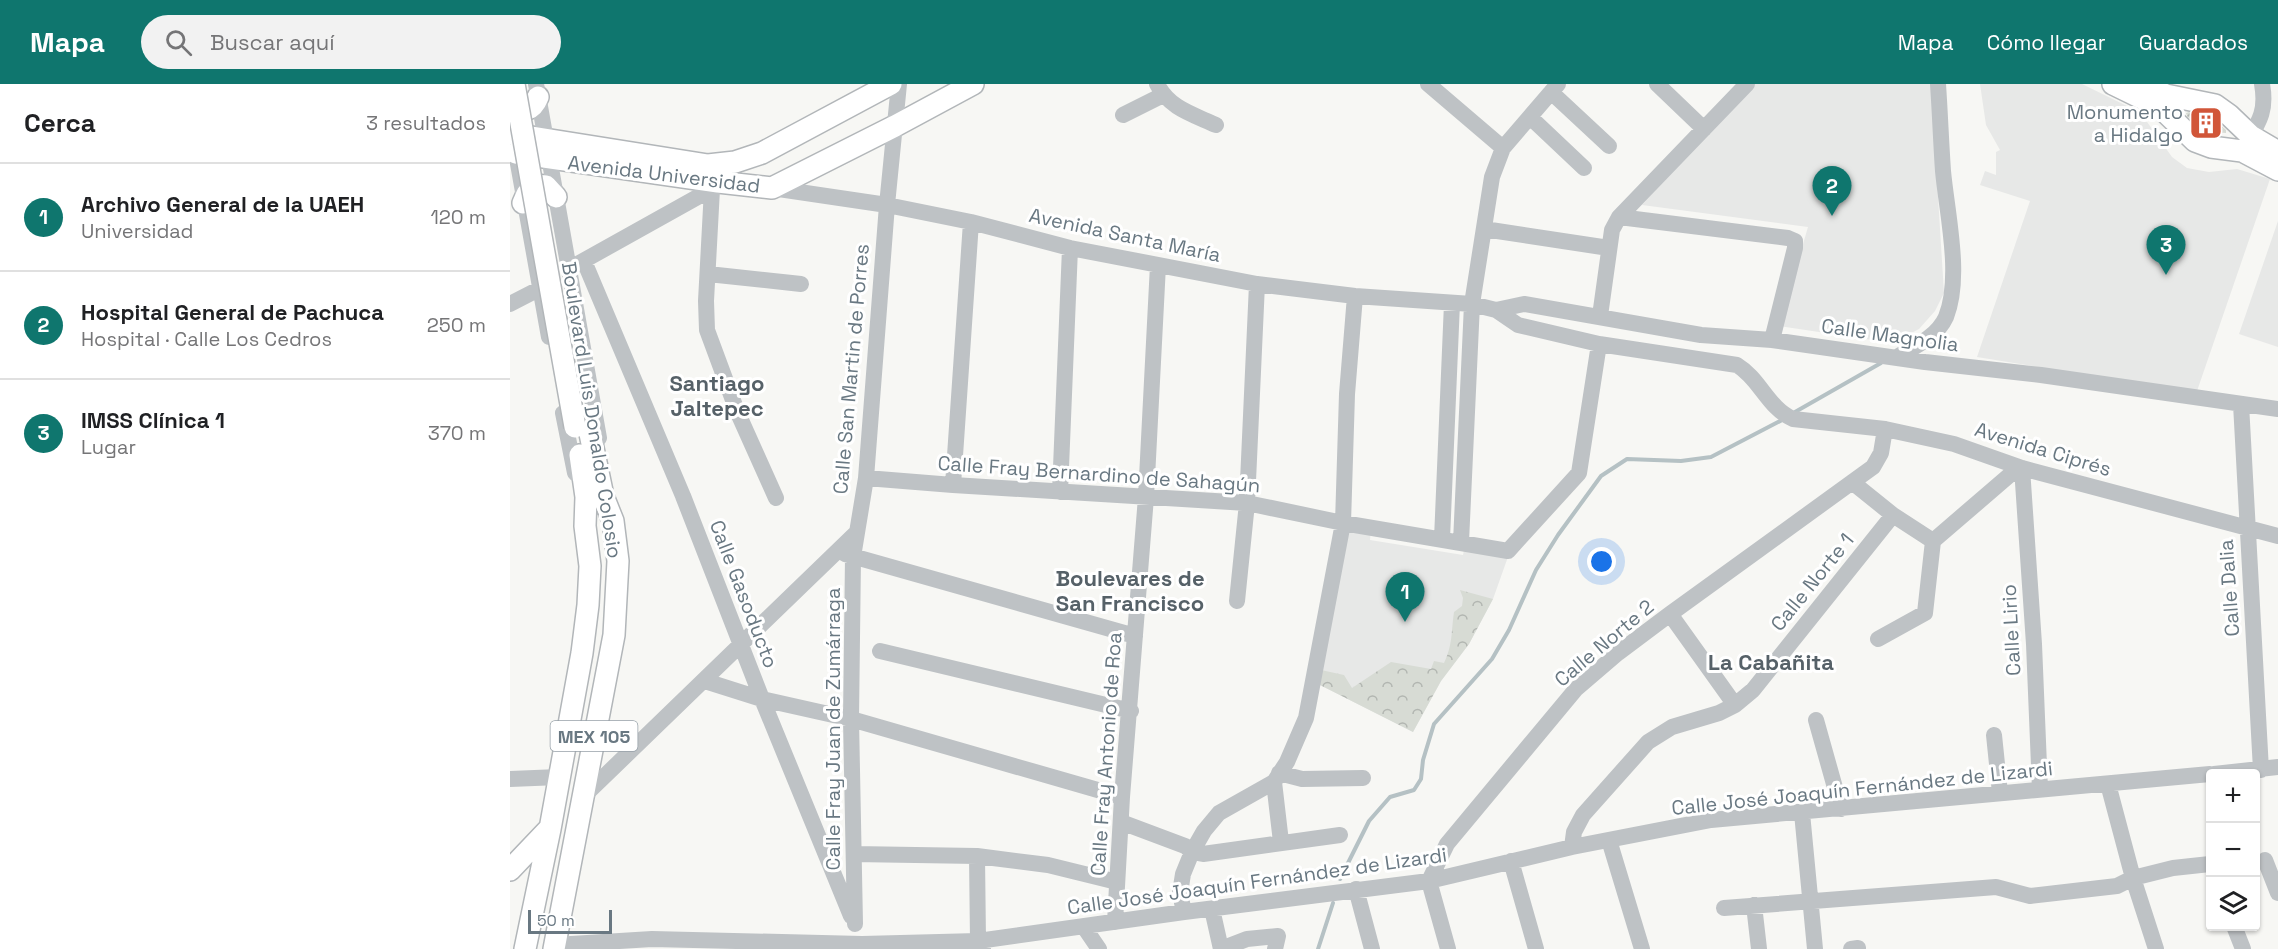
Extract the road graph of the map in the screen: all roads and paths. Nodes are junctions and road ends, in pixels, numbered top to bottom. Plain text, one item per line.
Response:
1 (514, 84) edge
2 (891, 84) edge
3 (899, 84) edge
4 (973, 84) edge
5 (1428, 84) edge
6 (1657, 84) edge
7 (1747, 84) edge
8 (1938, 84) edge
9 (2113, 84) edge
10 (2144, 84) edge
11 (2267, 84) edge
12 (533, 88) edge
13 (1555, 88) edge
14 (1160, 90) edge
15 (2167, 95) edge
16 (510, 105) edge
17 (1123, 115) dead end
18 (1530, 117) junction
19 (1215, 125) dead end
20 (895, 126) junction
21 (1704, 129) junction
22 (512, 138) edge
23 (2247, 144) junction
24 (1609, 146) dead end
25 (1503, 148) junction
26 (547, 149) junction
27 (2278, 152) edge
28 (1584, 168) dead end
29 (2278, 170) edge
30 (715, 186) junction
31 (772, 188) junction
32 (556, 196) junction
33 (523, 202) junction
34 (887, 205) junction
35 (1619, 218) junction
36 (971, 222) junction
37 (1484, 229) junction
38 (1070, 248) junction
39 (1609, 248) junction
40 (584, 261) junction
41 (1158, 265) junction
42 (568, 268) junction
43 (708, 273) junction
44 (801, 284) dead end
45 (1257, 284) junction
46 (539, 289) junction
47 (1355, 296) junction
48 (1452, 303) junction
49 (510, 304) edge
50 (1472, 304) junction
51 (1496, 310) junction
52 (1600, 316) junction
53 (1772, 340) junction
54 (1599, 344) junction
55 (1897, 357) junction
56 (2241, 404) junction
57 (2278, 409) edge
58 (581, 425) junction
59 (1885, 429) junction
60 (2020, 468) junction
61 (866, 478) junction
62 (1852, 482) junction
63 (953, 485) junction
64 (1060, 492) junction
65 (1146, 497) junction
66 (776, 498) dead end
67 (1247, 503) junction
68 (1893, 515) junction
69 (614, 521) junction
70 (1344, 523) junction
71 (585, 526) junction
72 (2246, 529) junction
73 (855, 534) joint
74 (2278, 536) edge
75 (1442, 539) junction
76 (1933, 541) junction
77 (1461, 542) junction
78 (845, 554) junction
79 (1237, 601) dead end
80 (1670, 614) junction
81 (1135, 636) junction
82 (1878, 639) dead end
83 (742, 644) junction
84 (879, 651) dead end
85 (705, 681) junction
86 (762, 699) junction
87 (1735, 705) junction
88 (1131, 711) junction
89 (851, 719) junction
90 (1816, 720) dead end
91 (1994, 735) dead end
92 (2270, 769) edge
93 (2206, 775) edge
94 (559, 777) junction
95 (1277, 778) junction
96 (1363, 778) dead end
97 (510, 779) edge
98 (2108, 784) junction
99 (2040, 789) junction
100 (2000, 793) junction
101 (584, 796) junction
102 (1122, 797) junction
103 (1841, 809) junction
104 (1802, 813) junction
105 (1121, 822) junction
106 (550, 829) junction
107 (1340, 835) dead end
108 (1608, 840) junction
109 (1281, 842) junction
110 (1572, 847) junction
111 (1192, 852) junction
112 (854, 854) junction
113 (977, 856) junction
114 (2266, 860) edge
115 (1510, 861) junction
116 (2206, 865) edge
117 (510, 870) edge
118 (2133, 878) junction
119 (1429, 881) junction
120 (1117, 882) junction
121 (1356, 890) junction
122 (2278, 892) edge
123 (1810, 901) junction
124 (1754, 905) junction
125 (1724, 908) dead end
126 (1212, 909) junction
127 (1184, 912) junction
128 (1115, 922) junction
129 (855, 924) junction
130 (1084, 927) junction
131 (2236, 931) edge
132 (651, 944) edge
133 (732, 945) edge
134 (981, 945) edge
135 (822, 946) edge
136 (863, 946) edge
137 (905, 946) edge
138 (555, 947) edge
139 (1857, 948) edge
140 (525, 949) edge
141 (1099, 949) edge
142 (1221, 949) edge
143 (1275, 949) edge
144 (1372, 949) edge
145 (1449, 949) edge
146 (1536, 949) edge
147 (1642, 949) edge
148 (1759, 949) edge
149 (1815, 949) edge
150 (1851, 949) edge
151 (2156, 949) edge
152 (2243, 949) edge

1 - 58 main road, bridge
2 - 26 main road, Avenida Universidad
3 - 20 street, Calle San Martin de Porres
4 - 20 main road, Avenida Universidad
5 - 25 street
6 - 21 street
7 - 21 street
8 - 55 street
9 - 15 main road
10 - 15 main road
11 - 23 street
12 - 16 main road
12 - 26 street, Boulevard Luis Donaldo Colosio / MEX 105
12 - 58 main road
13 - 18 street
13 - 24 street
14 - 17 street
14 - 19 street
15 - 23 main road
15 - 23 main road
18 - 25 street
18 - 28 street
20 - 31 main road, Avenida Universidad
20 - 34 street, Calle San Martin de Porres
21 - 35 street
22 - 26 main road, Avenida Universidad
22 - 33 street, Boulevard Luis Donaldo Colosio / MEX 105
23 - 27 main road
23 - 29 main road
25 - 37 street
26 - 30 main road, Avenida Universidad
26 - 32 street, Boulevard Luis Donaldo Colosio / MEX 105
30 - 31 main road, Avenida Universidad
30 - 40 street
30 - 43 street
31 - 34 street, Avenida Santa María
32 - 33 main road
32 - 42 street, Boulevard Luis Donaldo Colosio / MEX 105
33 - 46 street, Boulevard Luis Donaldo Colosio / MEX 105
34 - 36 street, Avenida Santa María
34 - 61 street, Calle San Martin de Porres
35 - 39 street
35 - 53 street
36 - 38 street, Avenida Santa María
36 - 63 street
37 - 39 street
37 - 50 street
38 - 41 street, Avenida Santa María
38 - 64 street
39 - 52 street
40 - 42 street
40 - 83 street, Calle Gasoducto
41 - 45 street, Avenida Santa María
41 - 65 street, Calle Fray Antonio de Roa
42 - 69 street, Boulevard Luis Donaldo Colosio / MEX 105
43 - 44 street
43 - 66 street
45 - 47 street, Avenida Santa María
45 - 67 street
46 - 49 street
46 - 71 street, Boulevard Luis Donaldo Colosio / MEX 105
47 - 48 street, Avenida Santa María
47 - 70 street
48 - 50 street, Avenida Santa María
48 - 75 street
50 - 51 street, Avenida Santa María
50 - 77 street
51 - 52 street, Calle Magnolia
51 - 54 street
52 - 53 street, Calle Magnolia
53 - 55 street, Calle Magnolia
54 - 59 street, Avenida Ciprés
54 - 77 street, Calle Fray Bernardino de Sahagún
55 - 56 street, Calle Magnolia
56 - 57 street, Calle Magnolia
56 - 72 street, Calle Dalia
58 - 69 main road
58 - 71 main road
59 - 60 street, Avenida Ciprés
59 - 62 street, Calle Norte 2
60 - 72 street, Avenida Ciprés
60 - 76 street
60 - 99 street, Calle Lirio
61 - 63 street, Calle Fray Bernardino de Sahagún
61 - 73 street, Calle San Martin de Porres
62 - 68 street
62 - 80 street, Calle Norte 2
63 - 64 street, Calle Fray Bernardino de Sahagún
64 - 65 street, Calle Fray Bernardino de Sahagún
65 - 67 street, Calle Fray Bernardino de Sahagún
65 - 81 street, Calle Fray Antonio de Roa
67 - 70 street, Calle Fray Bernardino de Sahagún
67 - 79 street
68 - 76 street
68 - 87 street, Calle Norte 1
69 - 101 main road, Boulevard Luis Donaldo Colosio / MEX 105
70 - 75 street, Calle Fray Bernardino de Sahagún
70 - 95 street
71 - 94 main road, Boulevard Luis Donaldo Colosio / MEX 105
72 - 74 street, Avenida Ciprés
72 - 92 street, Calle Dalia
73 - 78 street, Calle Fray Juan de Zumárraga
75 - 77 street, Calle Fray Bernardino de Sahagún
76 - 82 street
78 - 81 street
78 - 83 street
78 - 89 street, Calle Fray Juan de Zumárraga
80 - 87 street
80 - 119 street, Calle Norte 2
81 - 88 street, Calle Fray Antonio de Roa
83 - 85 street
83 - 86 street, Calle Gasoducto
84 - 88 street
85 - 86 street
85 - 101 street
86 - 89 street
86 - 129 street, Calle Gasoducto
87 - 110 street, Calle Norte 1
88 - 102 street, Calle Fray Antonio de Roa
89 - 102 street
89 - 112 street, Calle Fray Juan de Zumárraga
90 - 103 street
91 - 100 street
93 - 98 street, Calle José Joaquín Fernández de Lizardi
94 - 97 street
94 - 106 main road, Boulevard Luis Donaldo Colosio / MEX 105
95 - 96 street
95 - 109 street
95 - 111 street
98 - 99 street, Calle José Joaquín Fernández de Lizardi
98 - 118 street
99 - 100 street, Calle José Joaquín Fernández de Lizardi
100 - 103 street, Calle José Joaquín Fernández de Lizardi
101 - 138 main road, Boulevard Luis Donaldo Colosio / MEX 105
102 - 105 street, Calle Fray Antonio de Roa
103 - 104 street, Calle José Joaquín Fernández de Lizardi
104 - 108 street, Calle José Joaquín Fernández de Lizardi
104 - 123 street
105 - 111 street
105 - 120 street, Calle Fray Antonio de Roa
106 - 117 main road
106 - 140 main road, Boulevard Luis Donaldo Colosio / MEX 105
107 - 109 street
108 - 110 street, Calle José Joaquín Fernández de Lizardi
108 - 147 street
109 - 111 street
110 - 115 street, Calle José Joaquín Fernández de Lizardi
111 - 127 street
112 - 113 street
112 - 129 street, Calle Fray Juan de Zumárraga
113 - 120 street
113 - 134 street
114 - 122 street
115 - 119 street, Calle José Joaquín Fernández de Lizardi
115 - 146 street
116 - 118 street
118 - 123 street
118 - 151 street
119 - 121 street, Calle José Joaquín Fernández de Lizardi
119 - 145 street
120 - 128 street, Calle Fray Antonio de Roa
121 - 126 street, Calle José Joaquín Fernández de Lizardi
121 - 144 street
123 - 124 street
123 - 149 street
124 - 125 street
124 - 148 street
126 - 127 street, Calle José Joaquín Fernández de Lizardi
126 - 142 street
127 - 128 street, Calle José Joaquín Fernández de Lizardi
128 - 130 street, Calle José Joaquín Fernández de Lizardi
129 - 136 street, Calle Gasoducto
130 - 134 street, Calle José Joaquín Fernández de Lizardi
130 - 141 street
131 - 152 street
132 - 133 street, Calle José Joaquín Fernández de Lizardi
132 - 138 street, Calle José Joaquín Fernández de Lizardi
133 - 135 street, Calle José Joaquín Fernández de Lizardi
134 - 137 street, Calle José Joaquín Fernández de Lizardi
135 - 136 street, Calle José Joaquín Fernández de Lizardi
136 - 137 street, Calle José Joaquín Fernández de Lizardi
139 - 150 street
142 - 143 street

